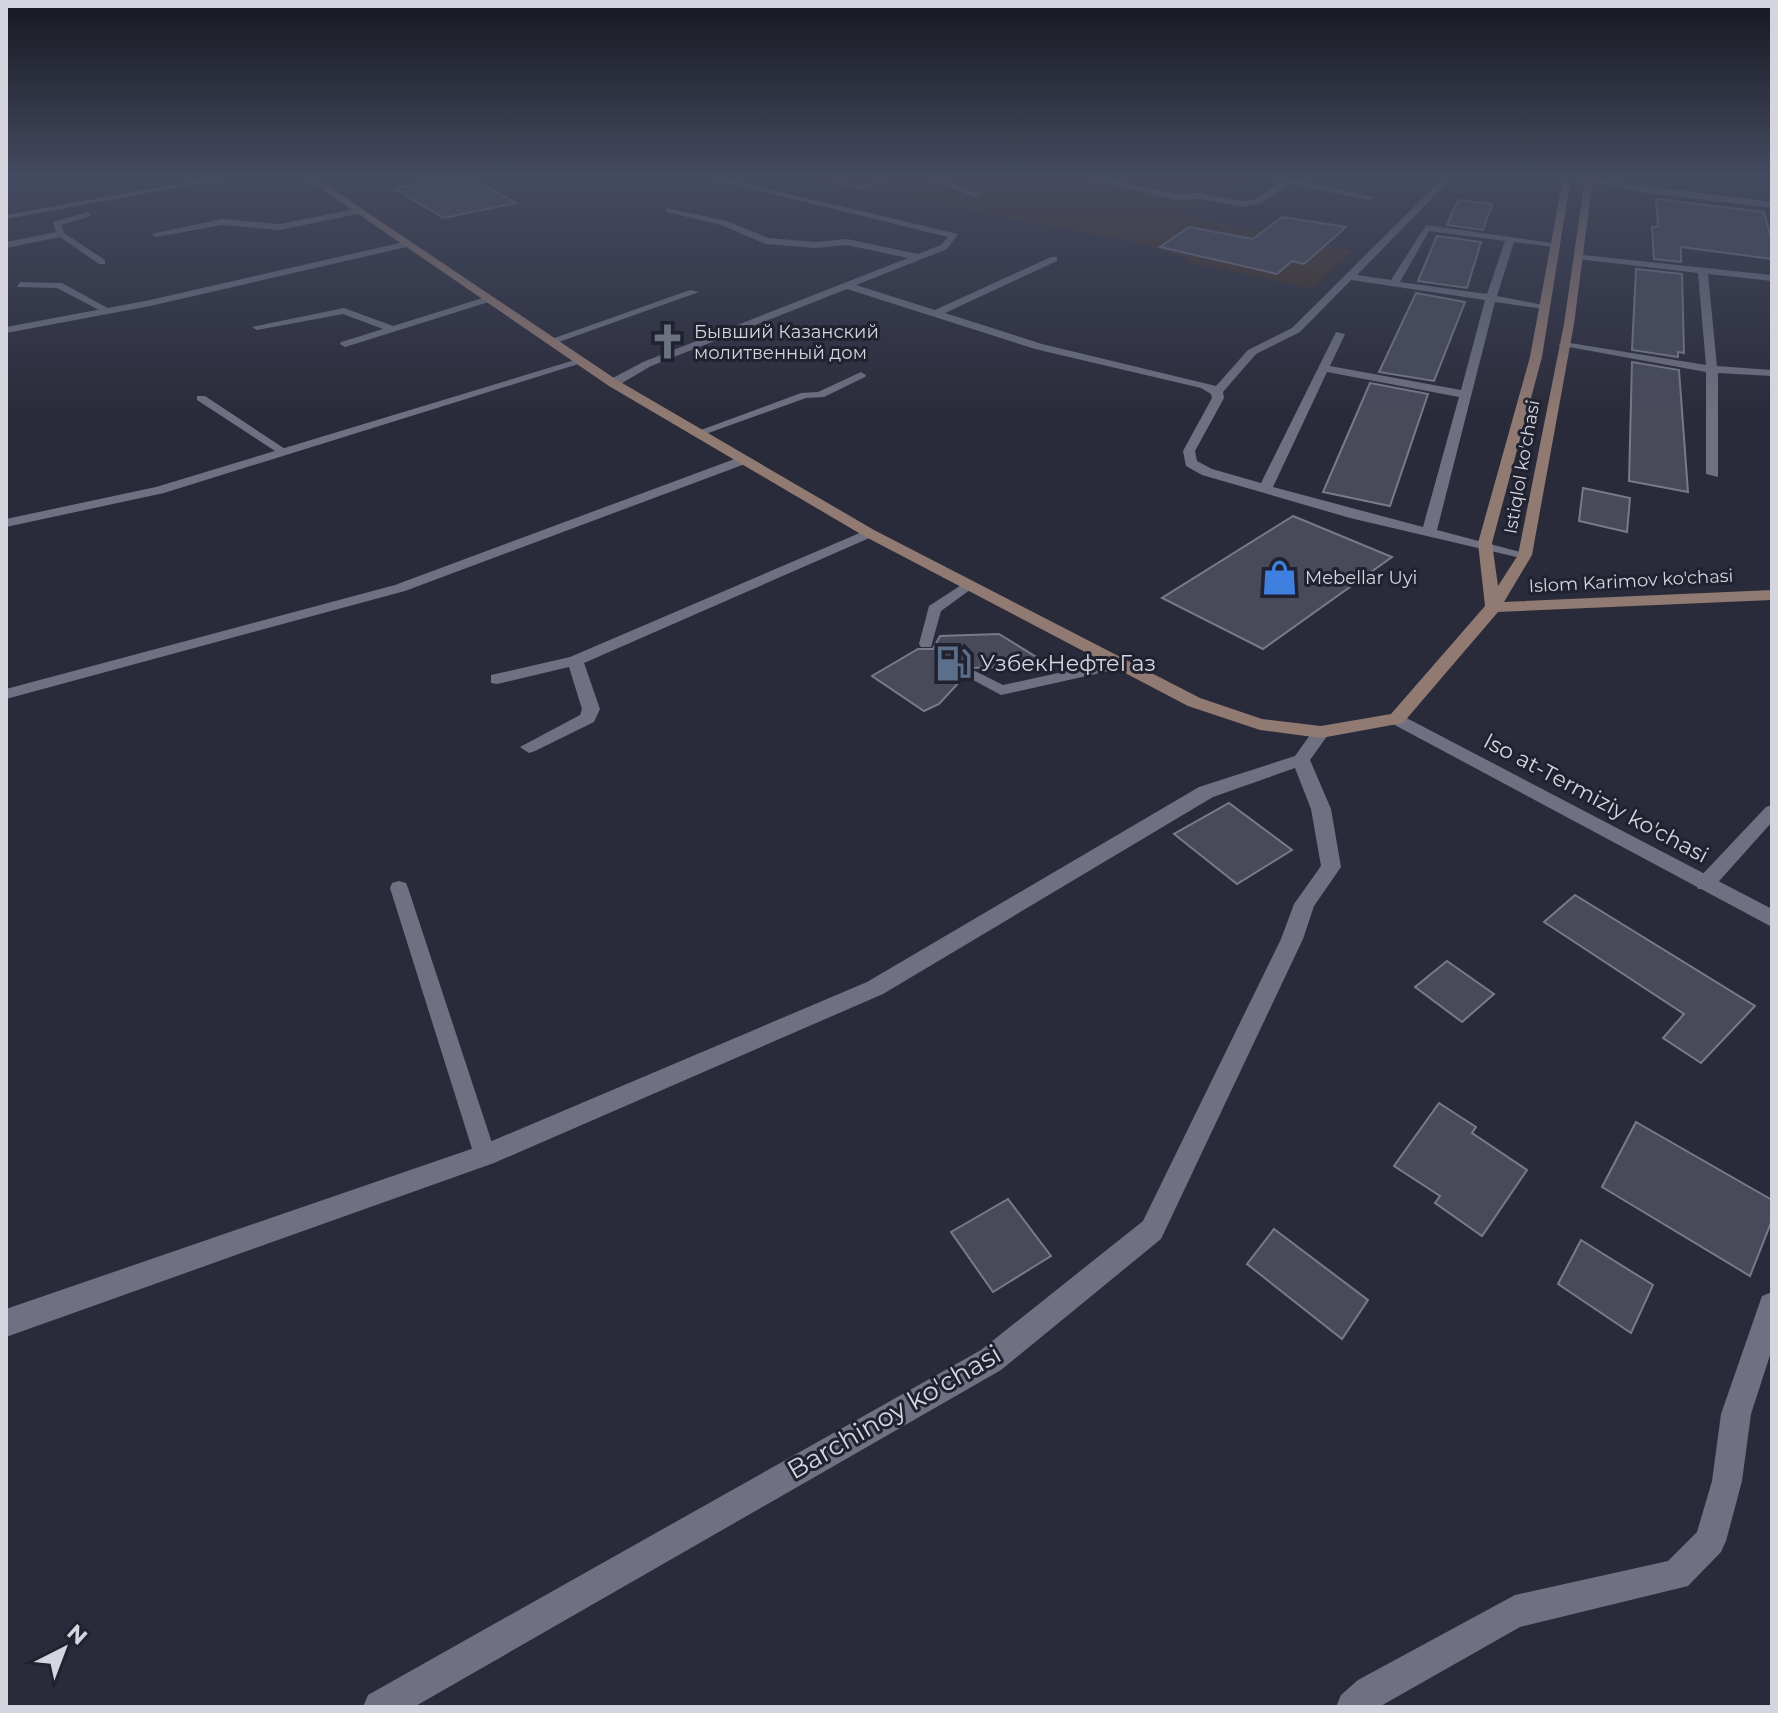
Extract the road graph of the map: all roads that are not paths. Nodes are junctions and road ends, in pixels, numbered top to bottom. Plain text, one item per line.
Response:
1 (93, 256) edge
2 (355, 256) edge
3 (426, 256) edge
4 (913, 256) edge
5 (1371, 256) edge
6 (1410, 256) edge
7 (1505, 256) edge
8 (1552, 256) edge
9 (1577, 256) joint
10 (918, 257) joint
11 (1054, 259) dead end
12 (102, 262) dead end
13 (1703, 270) junction
14 (1350, 277) junction
15 (1772, 278) edge
16 (1394, 284) junction
17 (20, 285) dead end
18 (846, 285) junction
19 (694, 292) dead end
20 (1491, 298) junction
21 (489, 299) junction
22 (1544, 306) junction
23 (108, 311) junction
24 (935, 314) junction
25 (257, 327) dead end
26 (393, 329) junction
27 (6, 330) edge
28 (1340, 334) dead end
29 (552, 341) junction
30 (345, 344) dead end
31 (1564, 345) junction
32 (582, 361) junction
33 (1324, 368) junction
34 (1712, 369) junction
35 (1772, 373) edge
36 (861, 375) dead end
37 (613, 383) junction
38 (1217, 392) junction
39 (1466, 395) junction
40 (201, 398) dead end
41 (696, 434) junction
42 (282, 451) junction
43 (740, 461) junction
44 (1713, 474) dead end
45 (1265, 489) junction
46 (6, 523) edge
47 (1429, 532) junction
48 (869, 533) junction
49 (1485, 543) junction
50 (1525, 555) junction
51 (969, 584) junction
52 (1772, 595) edge
53 (1493, 607) junction
54 (926, 644) dead end
55 (575, 661) junction
56 (1122, 664) junction
57 (970, 674) dead end
58 (497, 679) dead end
59 (6, 694) edge
60 (1397, 719) junction
61 (1321, 732) junction
62 (529, 747) dead end
63 (1301, 760) junction
64 (1772, 811) edge
65 (1705, 884) junction
66 (399, 888) dead end
67 (1772, 919) edge
68 (485, 1155) junction
69 (1772, 1306) edge
70 (6, 1323) edge
71 (380, 1707) edge
72 (1353, 1707) edge

1 - 12 lane
2 - 23 street
3 - 21 main road
4 - 10 street
5 - 14 street
6 - 16 street
7 - 20 street
8 - 22 main road, Istiqlol ko'chasi
9 - 13 street
9 - 31 main road, Istiqlol ko'chasi
10 - 18 street
11 - 24 street
13 - 15 street
13 - 34 street
14 - 16 street
14 - 38 street
16 - 20 street
17 - 23 lane
18 - 24 street
18 - 37 street
19 - 29 street
20 - 22 street
20 - 39 street
21 - 26 lane
21 - 29 main road
22 - 49 main road, Istiqlol ko'chasi
23 - 27 street
24 - 38 street
25 - 26 lane
26 - 30 lane
28 - 33 street
29 - 32 main road
31 - 34 street
31 - 50 main road, Istiqlol ko'chasi
32 - 37 main road
32 - 42 street
33 - 39 street
33 - 45 street
34 - 35 street
34 - 44 street
36 - 41 lane
37 - 41 main road
38 - 45 street
39 - 47 street
40 - 42 lane
41 - 43 main road
42 - 46 street
43 - 48 main road
43 - 59 street
45 - 47 street
47 - 49 street
48 - 51 main road
48 - 55 street
49 - 50 street
49 - 53 main road, Istiqlol ko'chasi
50 - 53 main road, Istiqlol ko'chasi
51 - 54 lane
51 - 56 main road
52 - 53 main road, Islom Karimov ko'chasi
53 - 60 main road
55 - 58 street
55 - 62 street
56 - 57 lane
56 - 61 main road
60 - 61 main road
60 - 65 street, Iso at-Termiziy ko'chasi
61 - 63 street
63 - 68 street
63 - 71 street, Barchinoy ko'chasi
64 - 65 lane
65 - 67 street, Iso at-Termiziy ko'chasi
66 - 68 lane
68 - 70 street
69 - 72 street

